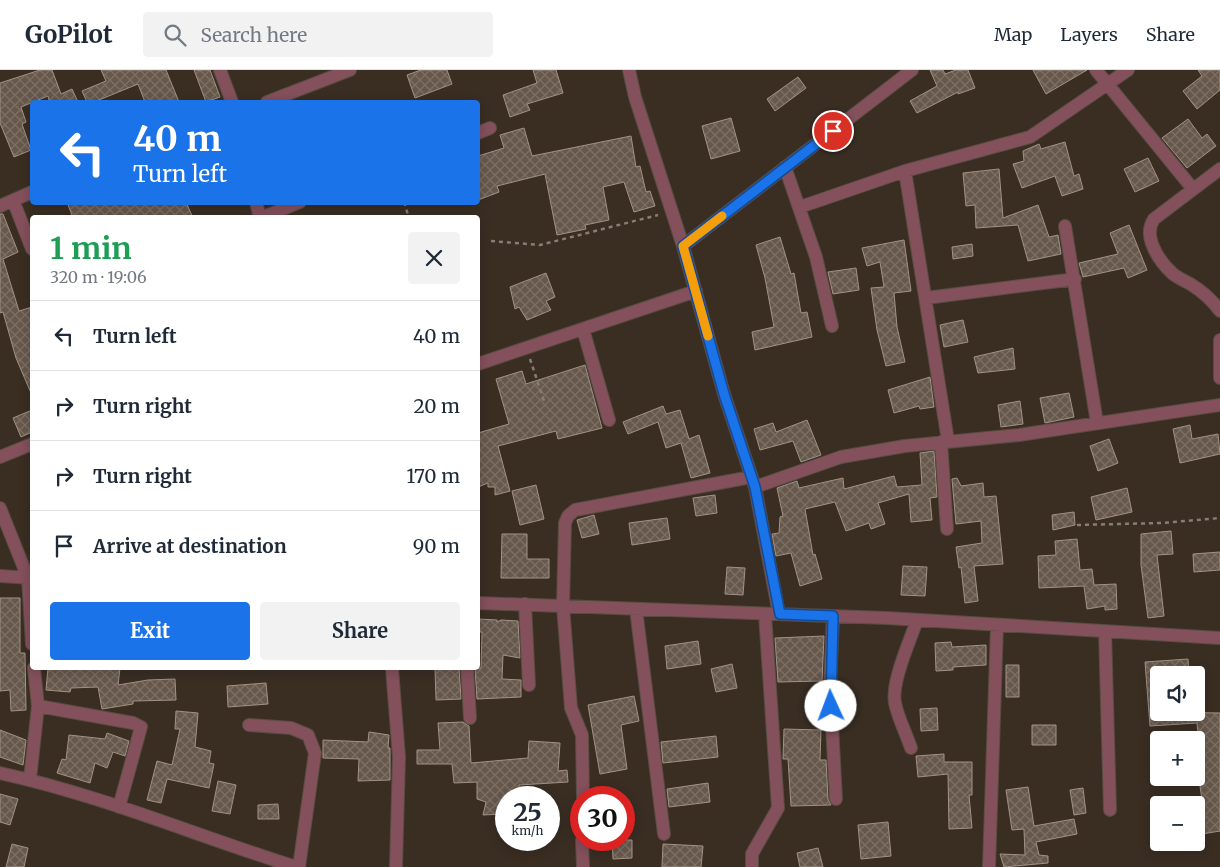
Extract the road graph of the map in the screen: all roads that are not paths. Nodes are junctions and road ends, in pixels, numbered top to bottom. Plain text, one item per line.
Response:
1 (220, 70) edge
2 (350, 70) edge
3 (629, 70) edge
4 (912, 70) edge
5 (1096, 70) edge
6 (1128, 70) edge
7 (1107, 85) junction
8 (231, 100) edge
9 (272, 100) edge
10 (785, 167) junction
11 (1220, 169) edge
12 (905, 171) junction
13 (1193, 189) junction
14 (30, 193) edge
15 (13, 200) junction
16 (294, 205) edge
17 (0, 206) edge
18 (800, 207) junction
19 (278, 214) edge
20 (1065, 226) dead end
21 (30, 244) edge
22 (683, 246) junction
23 (1074, 279) junction
24 (696, 291) junction
25 (926, 298) junction
26 (1220, 311) edge
27 (832, 326) dead end
28 (582, 329) junction
29 (1220, 340) edge
30 (480, 363) edge
31 (1220, 378) edge
32 (1220, 405) edge
33 (609, 420) dead end
34 (1097, 423) junction
35 (945, 442) junction
36 (30, 445) edge
37 (0, 457) edge
38 (753, 482) junction
39 (0, 508) edge
40 (947, 529) dead end
41 (0, 576) edge
42 (30, 578) edge
43 (480, 603) edge
44 (525, 604) junction
45 (563, 606) junction
46 (636, 609) junction
47 (765, 614) junction
48 (780, 614) junction
49 (833, 616) junction
50 (917, 620) junction
51 (997, 625) junction
52 (1105, 631) junction
53 (1220, 638) edge
54 (34, 670) edge
55 (392, 670) edge
56 (467, 670) edge
57 (529, 685) dead end
58 (38, 706) junction
59 (470, 718) dead end
60 (249, 725) dead end
61 (911, 748) dead end
62 (0, 773) edge
63 (30, 779) junction
64 (583, 786) edge
65 (836, 799) dead end
66 (119, 807) junction
67 (1110, 810) dead end
68 (664, 834) dead end
69 (582, 851) edge
70 (297, 867) edge
71 (396, 867) edge
72 (583, 867) edge
73 (752, 867) edge
74 (989, 867) edge

1 - 8 street
2 - 9 street
3 - 22 street
4 - 10 street
5 - 7 street
6 - 7 street
7 - 12 street
7 - 13 street
10 - 18 street
10 - 22 street
11 - 13 street
12 - 18 street
12 - 25 street
13 - 26 street
14 - 15 street
15 - 17 street
15 - 21 street
16 - 19 street
18 - 27 street
20 - 23 street
22 - 24 street
23 - 25 street
23 - 34 street
24 - 28 street
24 - 38 street
25 - 35 street
28 - 30 street
28 - 33 street
29 - 31 street
32 - 34 street
34 - 35 street
35 - 38 street
35 - 40 street
36 - 37 street
38 - 45 street
38 - 48 street
39 - 42 street
41 - 42 street
43 - 44 street
44 - 45 street
44 - 57 street
45 - 46 street
45 - 64 street
46 - 47 street
46 - 68 street
47 - 48 street
47 - 73 street
48 - 49 street
49 - 50 street
49 - 65 street
50 - 51 street
50 - 61 street
51 - 52 street
51 - 74 street
52 - 53 street
52 - 67 street
54 - 58 street
55 - 71 street
56 - 59 street
58 - 63 street
58 - 66 street
60 - 70 street
62 - 63 street
63 - 66 street
66 - 70 street
69 - 72 street

